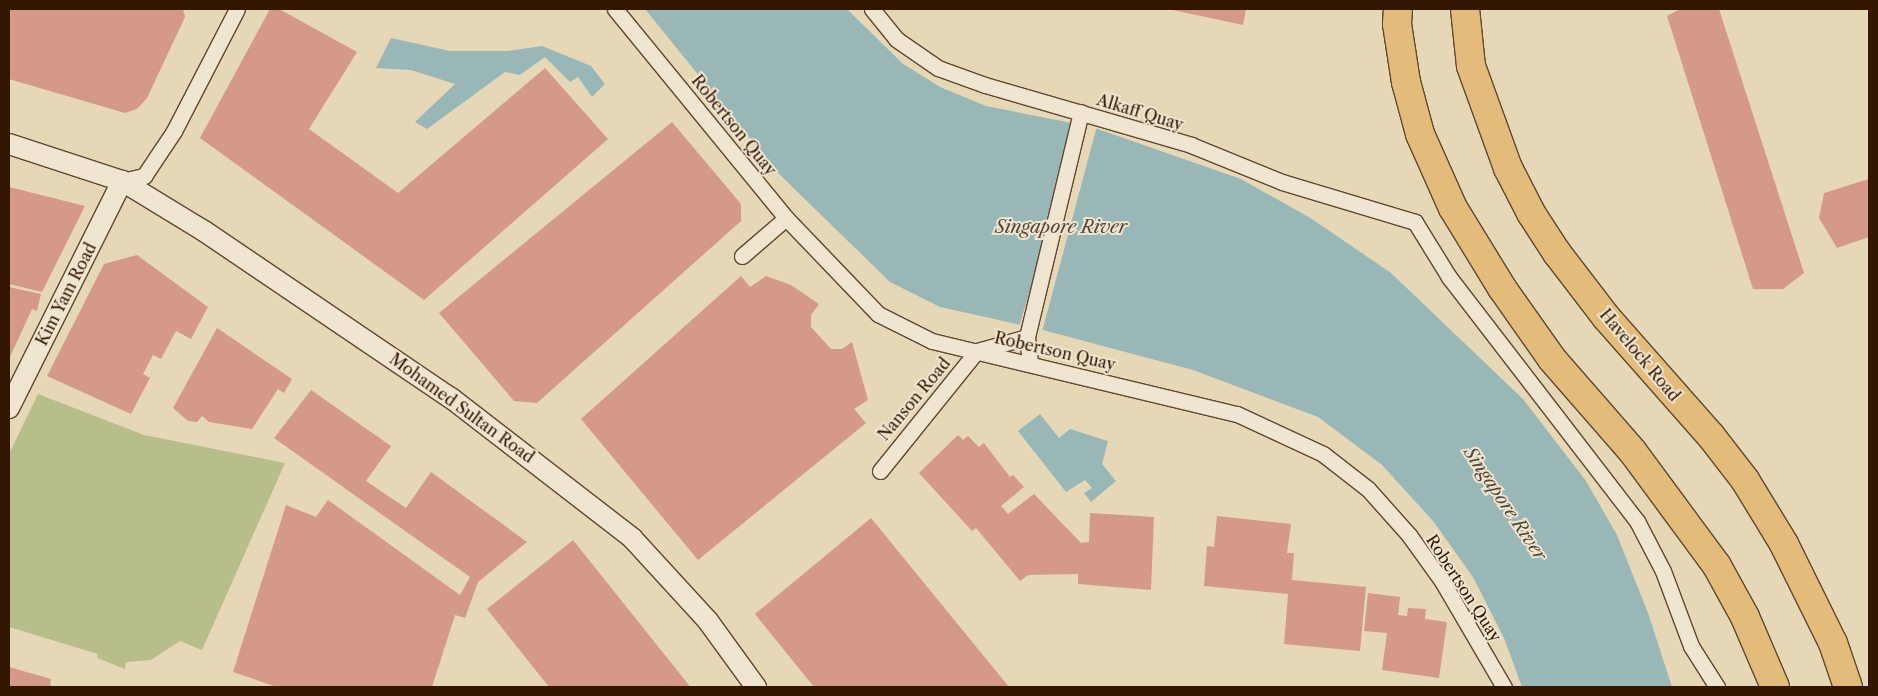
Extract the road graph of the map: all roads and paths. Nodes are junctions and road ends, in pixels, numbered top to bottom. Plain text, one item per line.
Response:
1 (238, 9) edge
2 (615, 9) edge
3 (872, 9) edge
4 (1398, 9) edge
5 (1464, 9) edge
6 (1081, 112) junction
7 (9, 144) edge
8 (122, 181) junction
9 (786, 218) junction
10 (742, 256) dead end
11 (1027, 336) junction
12 (977, 351) junction
13 (1030, 362) junction
14 (9, 408) edge
15 (880, 471) dead end
16 (756, 687) edge
17 (1504, 687) edge
18 (1717, 687) edge
19 (1775, 687) edge
20 (1848, 687) edge

1 - 8 street
2 - 9 street, Robertson Quay
3 - 6 street, Alkaff Quay
4 - 19 main road
5 - 20 main road, Havelock Road
6 - 11 street
6 - 18 street, Alkaff Quay
7 - 8 street, Mohamed Sultan Road
8 - 14 street, Kim Yam Road
8 - 16 street, Mohamed Sultan Road
9 - 10 street
9 - 12 street, Robertson Quay
11 - 12 street
11 - 13 street
12 - 13 street, Robertson Quay
12 - 15 street, Nanson Road
13 - 17 street, Robertson Quay

